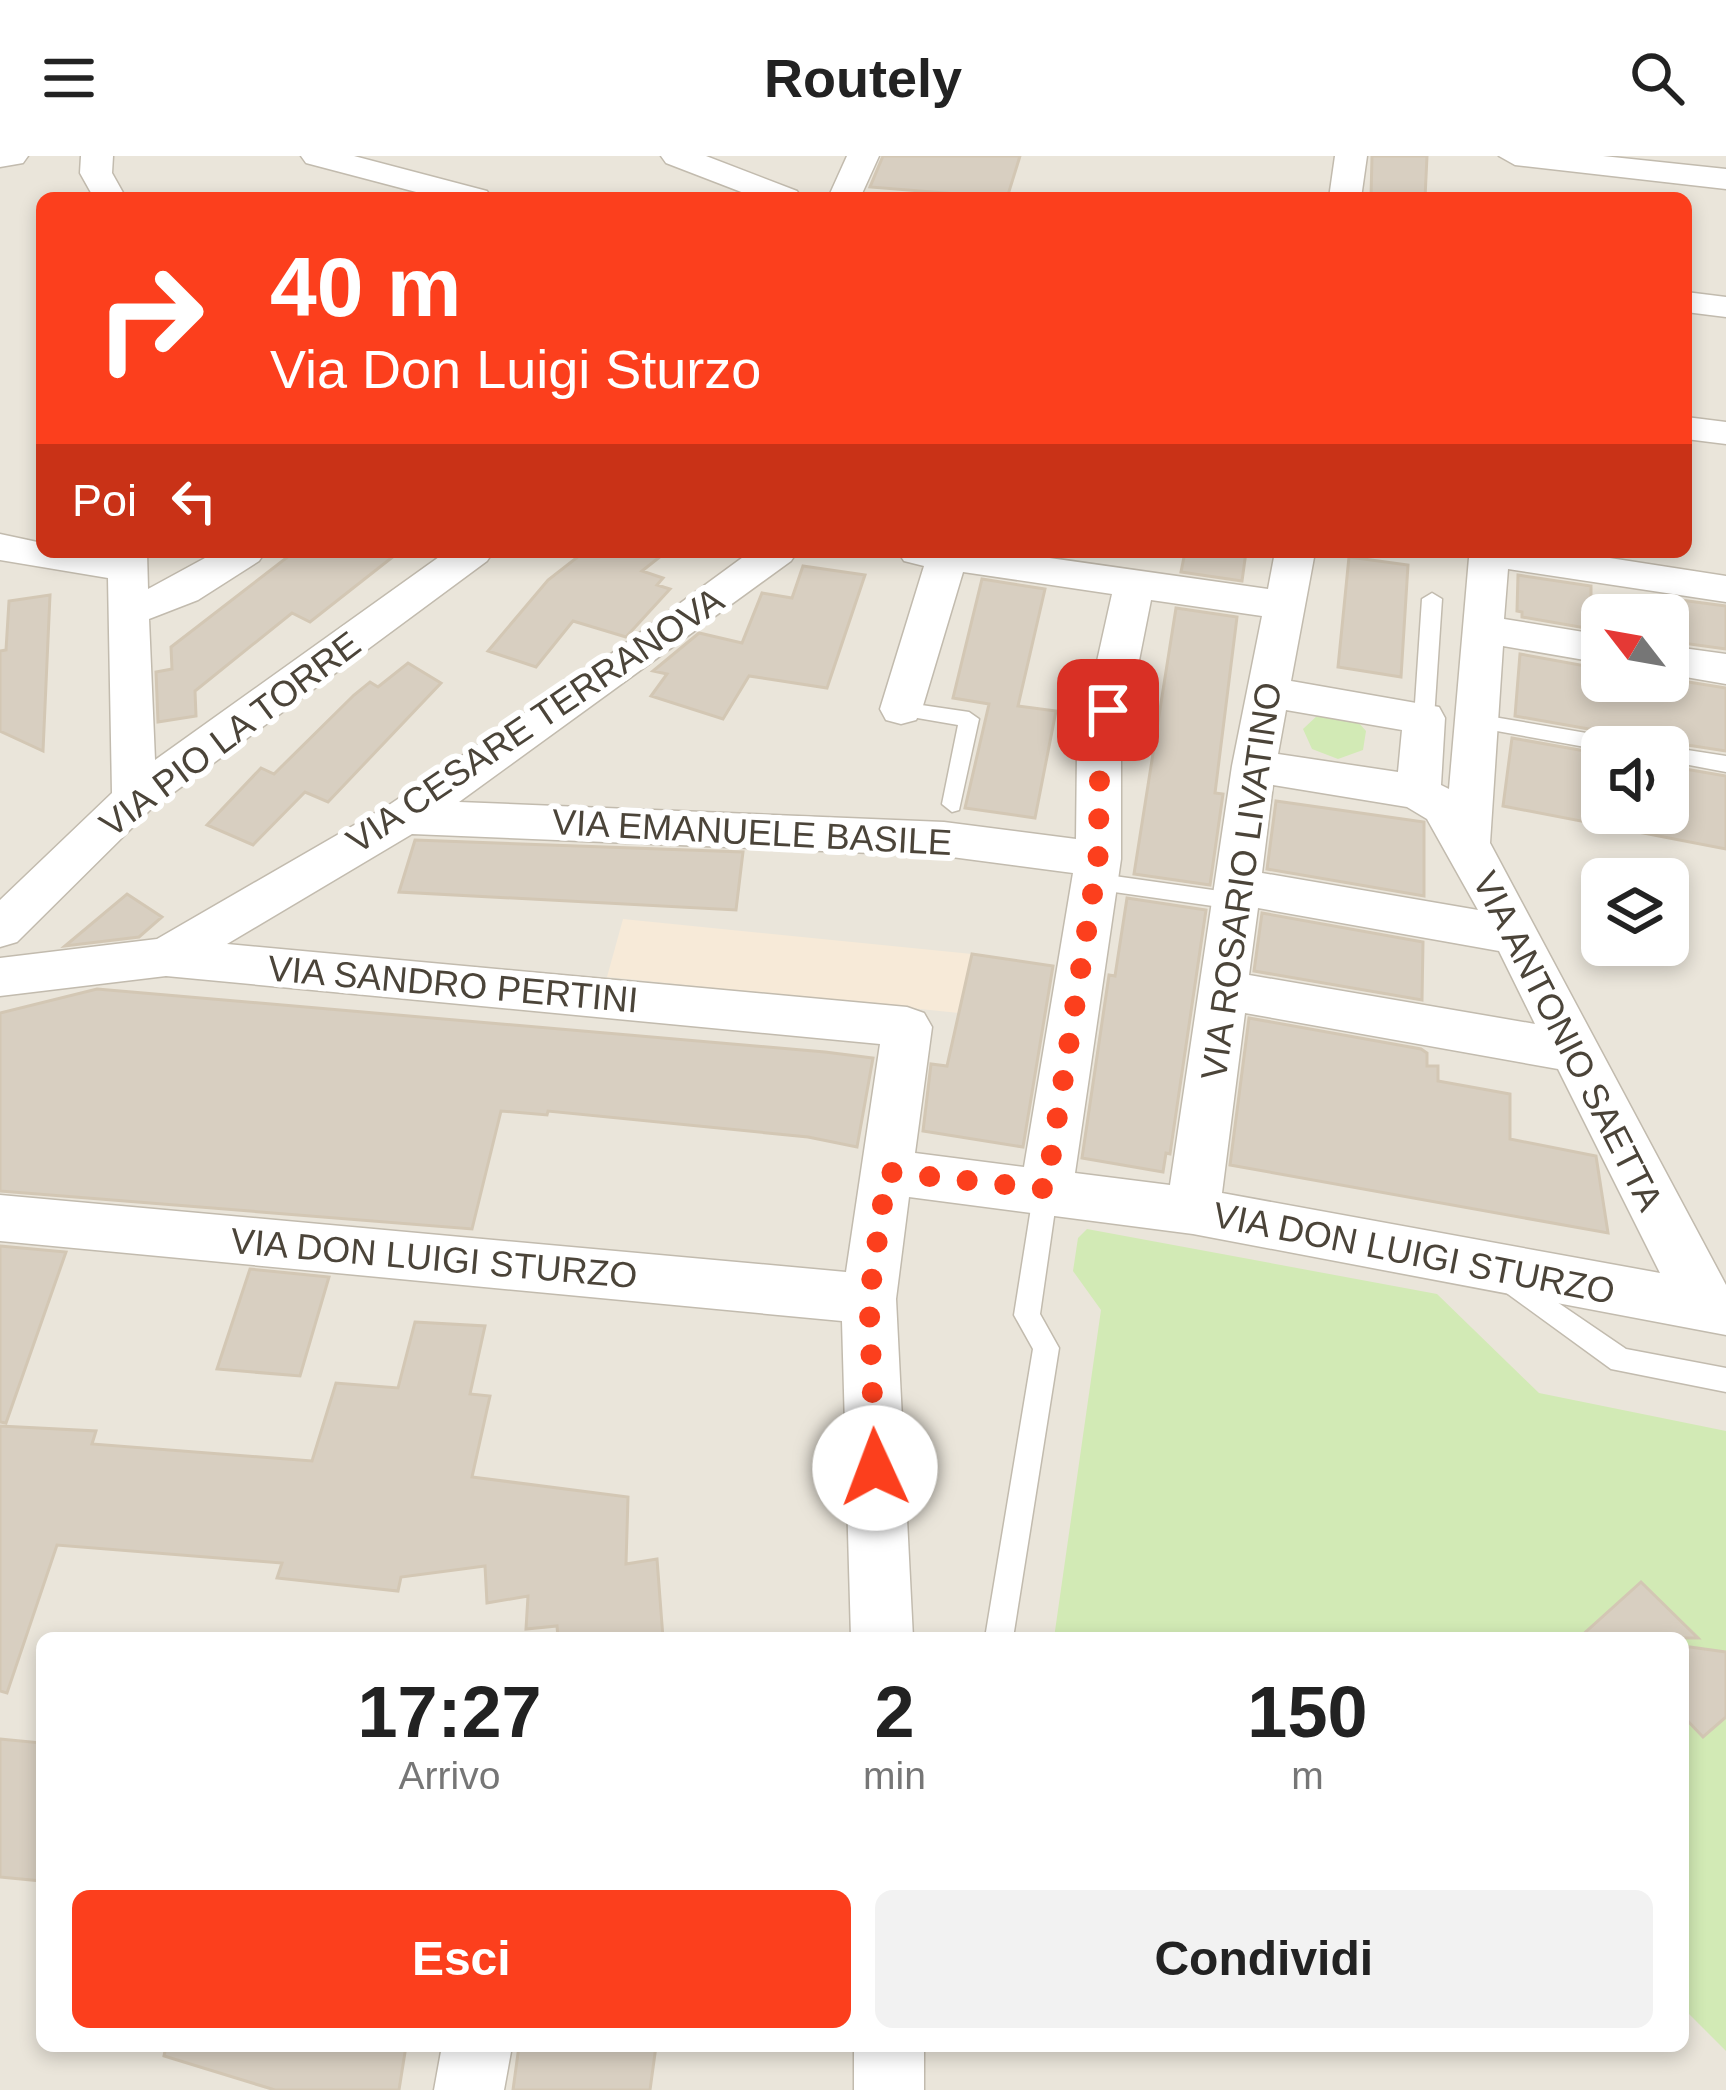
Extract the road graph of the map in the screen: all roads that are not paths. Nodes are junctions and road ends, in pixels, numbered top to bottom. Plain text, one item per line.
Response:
1 (12, 156) edge
2 (97, 156) edge
3 (317, 156) edge
4 (676, 156) edge
5 (863, 156) edge
6 (1351, 156) edge
7 (1515, 156) edge
8 (0, 158) edge
9 (1726, 179) edge
10 (107, 192) edge
11 (453, 192) edge
12 (779, 192) edge
13 (847, 192) edge
14 (1346, 192) edge
15 (1692, 303) edge
16 (1726, 307) edge
17 (1692, 429) edge
18 (1726, 433) edge
19 (0, 547) edge
20 (36, 551) edge
21 (235, 558) edge
22 (465, 558) edge
23 (769, 558) edge
24 (932, 558) edge
25 (960, 558) edge
26 (1294, 558) edge
27 (1487, 558) edge
28 (1526, 558) edge
29 (127, 560) edge
30 (1134, 584) junction
31 (1726, 589) edge
32 (1432, 598) dead end
33 (1287, 606) junction
34 (129, 612) junction
35 (1483, 629) junction
36 (1581, 645) edge
37 (1689, 663) edge
38 (1726, 669) edge
39 (1266, 692) junction
40 (902, 710) joint
41 (1424, 718) junction
42 (1476, 721) junction
43 (1581, 739) edge
44 (1689, 758) edge
45 (1726, 764) edge
46 (1254, 766) junction
47 (1418, 792) junction
48 (134, 798) junction
49 (952, 804) dead end
50 (405, 817) junction
51 (1467, 843) junction
52 (1096, 870) junction
53 (1235, 894) junction
54 (0, 929) edge
55 (1514, 935) junction
56 (166, 957) junction
57 (0, 976) edge
58 (1224, 990) junction
59 (1574, 1051) junction
60 (887, 1172) junction
61 (1046, 1189) junction
62 (1193, 1211) junction
63 (0, 1218) edge
64 (1496, 1270) junction
65 (869, 1299) junction
66 (1715, 1308) edge
67 (1726, 1380) edge
68 (882, 1632) edge
69 (1000, 1632) edge
70 (476, 2052) edge
71 (890, 2052) edge
72 (469, 2090) edge
73 (889, 2090) edge

1 - 8 street
2 - 10 street
3 - 11 street
4 - 12 street
5 - 13 street
6 - 14 street
7 - 9 street
15 - 16 street
17 - 18 street
19 - 20 street
21 - 34 street
22 - 48 street, VIA PIO LA TORRE
23 - 50 street, VIA CESARE TERRANOVA
24 - 40 street
25 - 30 street
26 - 33 street, VIA ROSARIO LIVATINO
27 - 35 street, VIA ANTONIO SAETTA
28 - 31 street
29 - 34 street
30 - 33 street
30 - 52 street
32 - 41 lane
33 - 39 street, VIA ROSARIO LIVATINO
34 - 48 street
35 - 36 street
35 - 42 street, VIA ANTONIO SAETTA
37 - 38 street
39 - 41 street
39 - 46 street, VIA ROSARIO LIVATINO
40 - 49 lane
41 - 47 street
42 - 43 lane
42 - 51 street, VIA ANTONIO SAETTA
44 - 45 lane
46 - 47 street
46 - 53 street, VIA ROSARIO LIVATINO
47 - 51 street
48 - 54 street, VIA PIO LA TORRE
50 - 52 street, VIA EMANUELE BASILE
50 - 56 street, VIA CESARE TERRANOVA
51 - 55 street, VIA ANTONIO SAETTA
52 - 53 lane
52 - 61 street
53 - 55 street
53 - 58 street, VIA ROSARIO LIVATINO
55 - 59 street, VIA ANTONIO SAETTA
56 - 57 street, VIA SANDRO PERTINI
56 - 60 street, VIA SANDRO PERTINI
58 - 59 street
58 - 62 street, VIA ROSARIO LIVATINO
59 - 66 street, VIA ANTONIO SAETTA
60 - 61 street, VIA DON LUIGI STURZO
60 - 65 street
61 - 62 street, VIA DON LUIGI STURZO
61 - 69 lane
62 - 64 street, VIA DON LUIGI STURZO
63 - 65 street, VIA DON LUIGI STURZO
64 - 66 street, VIA DON LUIGI STURZO
64 - 67 lane
65 - 68 street
70 - 72 street
71 - 73 street

